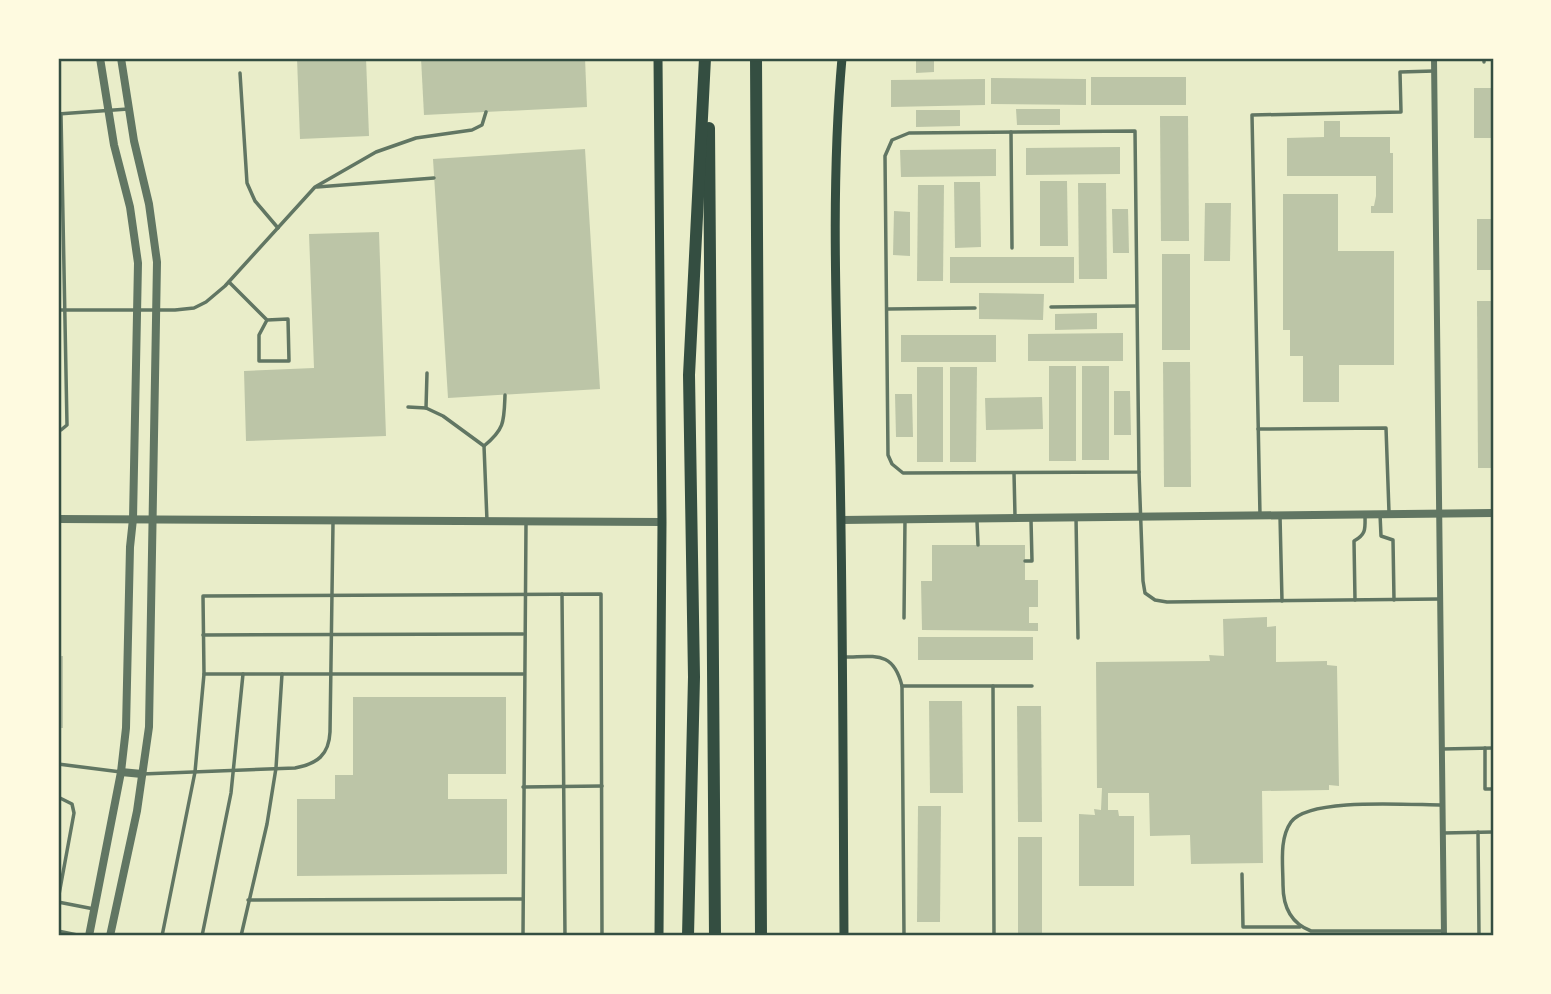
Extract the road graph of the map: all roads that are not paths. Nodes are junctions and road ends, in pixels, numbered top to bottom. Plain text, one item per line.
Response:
1 (100, 58) edge
2 (121, 58) edge
3 (658, 58) edge
4 (707, 58) edge
5 (756, 58) edge
6 (842, 58) edge
7 (891, 58) edge
8 (1118, 58) edge
9 (1434, 58) edge
10 (916, 59) edge
11 (937, 59) edge
12 (1434, 71) junction
13 (240, 73) dead end
14 (128, 109) junction
15 (109, 111) junction
16 (486, 112) dead end
17 (59, 114) edge
18 (1011, 132) junction
19 (434, 177) dead end
20 (315, 187) junction
21 (278, 228) junction
22 (1012, 248) dead end
23 (229, 282) junction
24 (1137, 306) junction
25 (1051, 307) dead end
26 (975, 308) dead end
27 (137, 309) junction
28 (157, 309) junction
29 (888, 309) junction
30 (58, 310) edge
31 (64, 310) junction
32 (267, 320) junction
33 (427, 373) dead end
34 (505, 395) dead end
35 (408, 407) dead end
36 (426, 408) junction
37 (1258, 429) junction
38 (58, 430) edge
39 (484, 446) junction
40 (1014, 472) junction
41 (1139, 472) junction
42 (1493, 513) edge
43 (1365, 514) junction
44 (1384, 514) junction
45 (1439, 514) junction
46 (1260, 515) junction
47 (1280, 515) junction
48 (1076, 517) junction
49 (1139, 517) junction
50 (1015, 518) junction
51 (1031, 518) junction
52 (58, 519) edge
53 (133, 519) junction
54 (153, 519) junction
55 (905, 519) junction
56 (977, 519) junction
57 (333, 520) junction
58 (841, 520) junction
59 (487, 521) junction
60 (526, 522) junction
61 (662, 522) junction
62 (978, 545) dead end
63 (1025, 561) dead end
64 (525, 594) junction
65 (562, 594) junction
66 (333, 595) junction
67 (58, 598) edge
68 (1440, 599) junction
69 (1355, 600) junction
70 (1394, 600) junction
71 (1282, 601) junction
72 (904, 618) dead end
73 (58, 626) edge
74 (331, 634) junction
75 (524, 634) junction
76 (203, 635) junction
77 (1078, 638) dead end
78 (842, 657) junction
79 (204, 674) junction
80 (243, 674) junction
81 (282, 674) junction
82 (331, 674) junction
83 (524, 674) junction
84 (902, 686) junction
85 (993, 686) junction
86 (1032, 686) dead end
87 (1485, 748) junction
88 (1493, 748) edge
89 (1442, 749) junction
90 (58, 764) edge
91 (276, 768) junction
92 (235, 771) junction
93 (121, 772) junction
94 (195, 772) junction
95 (142, 774) junction
96 (564, 786) junction
97 (602, 786) junction
98 (523, 787) junction
99 (1493, 789) edge
100 (58, 797) edge
101 (1443, 805) junction
102 (1478, 832) junction
103 (1493, 832) edge
104 (1443, 833) junction
105 (1242, 874) dead end
106 (523, 898) junction
107 (248, 900) junction
108 (58, 901) edge
109 (94, 909) junction
110 (1300, 927) junction
111 (58, 932) edge
112 (763, 933) edge
113 (1444, 934) edge
114 (82, 936) edge
115 (89, 936) edge
116 (110, 936) edge
117 (162, 936) edge
118 (202, 936) edge
119 (241, 936) edge
120 (523, 936) edge
121 (565, 936) edge
122 (602, 936) edge
123 (659, 936) edge
124 (688, 936) edge
125 (715, 936) edge
126 (844, 936) edge
127 (904, 936) edge
128 (994, 936) edge
129 (1479, 936) edge

1 - 15 street
2 - 14 street
3 - 61 main road
4 - 124 highway
4 - 125 highway
5 - 112 highway
6 - 58 main road
7 - 10 lane
8 - 11 lane
9 - 12 street
12 - 37 lane
12 - 45 street
13 - 21 lane
14 - 15 lane
14 - 28 street
15 - 17 lane
15 - 27 street
16 - 20 lane
17 - 31 lane
18 - 22 lane
18 - 24 lane
18 - 29 lane
19 - 20 lane
20 - 21 lane
21 - 23 lane
23 - 28 lane
23 - 32 lane
24 - 25 lane
24 - 41 lane
26 - 29 lane
27 - 28 lane
27 - 31 lane
27 - 53 street
28 - 54 street
29 - 40 lane
30 - 31 lane
31 - 38 lane
32 - 32 lane
33 - 36 lane
34 - 39 lane
35 - 36 lane
36 - 39 lane
37 - 44 lane
37 - 46 lane
39 - 59 lane
40 - 41 lane
40 - 50 lane
41 - 49 lane
42 - 45 street
43 - 44 street
43 - 47 street
43 - 69 lane
44 - 45 street
44 - 70 lane
45 - 68 street
46 - 47 street
46 - 49 street
47 - 71 lane
48 - 49 street
48 - 51 street
48 - 77 lane
49 - 71 lane
50 - 51 street
50 - 56 street
51 - 63 lane
52 - 53 street
53 - 54 street
53 - 93 street
54 - 57 street
54 - 95 street
55 - 56 street
55 - 58 street
55 - 72 lane
56 - 62 lane
57 - 59 street
57 - 66 lane
58 - 78 main road
59 - 60 street
60 - 61 street
60 - 64 lane
61 - 123 main road
64 - 65 lane
64 - 66 lane
64 - 75 lane
65 - 96 lane
65 - 97 lane
66 - 74 lane
66 - 76 lane
67 - 73 lane
68 - 70 lane
68 - 89 street
69 - 70 lane
69 - 71 lane
74 - 75 lane
74 - 76 lane
74 - 82 lane
75 - 83 lane
76 - 79 lane
78 - 84 lane
78 - 126 main road
79 - 80 lane
79 - 94 lane
80 - 81 lane
80 - 92 lane
81 - 82 lane
81 - 91 lane
82 - 83 lane
82 - 91 lane
83 - 98 lane
84 - 85 lane
84 - 127 lane
85 - 86 lane
85 - 128 lane
87 - 88 lane
87 - 89 lane
87 - 99 lane
89 - 101 street
90 - 93 lane
91 - 92 lane
91 - 107 lane
92 - 94 lane
92 - 118 lane
93 - 95 street
93 - 109 street
94 - 95 lane
94 - 117 lane
95 - 116 street
96 - 97 lane
96 - 98 lane
96 - 121 lane
97 - 122 lane
98 - 106 lane
100 - 108 lane
101 - 104 street
101 - 110 lane
102 - 103 lane
102 - 104 lane
102 - 129 lane
104 - 113 street
105 - 110 lane
106 - 107 lane
106 - 120 lane
107 - 119 lane
108 - 109 lane
109 - 115 street
110 - 113 lane
111 - 114 lane

